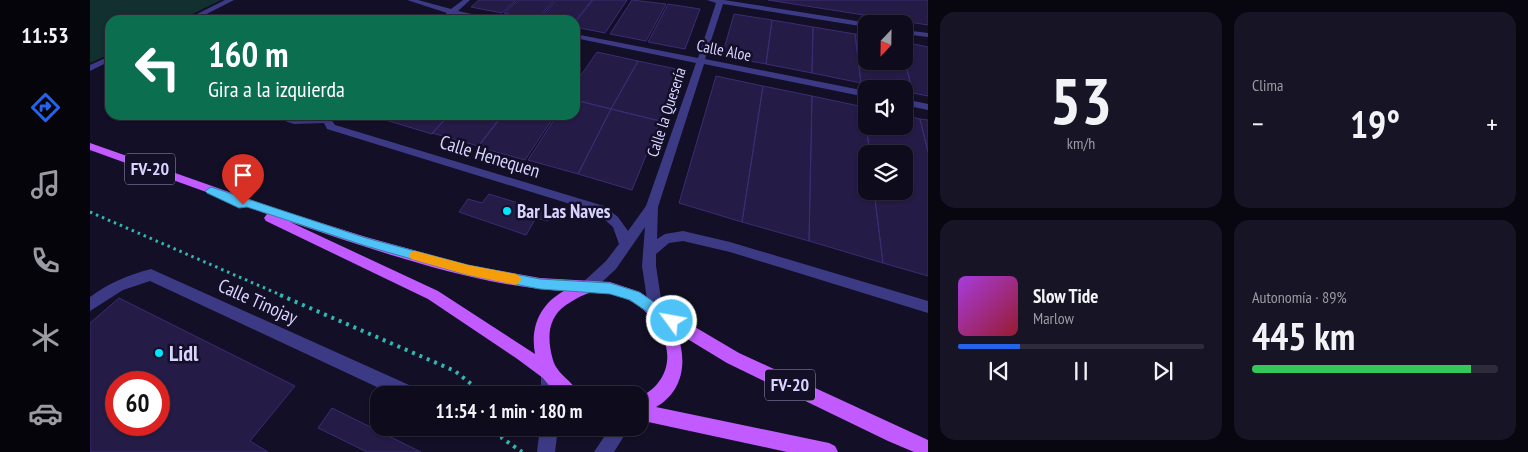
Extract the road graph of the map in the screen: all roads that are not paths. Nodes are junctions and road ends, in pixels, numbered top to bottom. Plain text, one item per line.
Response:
1 (230, 0) edge
2 (410, 0) edge
3 (467, 0) edge
4 (717, 1) edge
5 (452, 12) junction
6 (199, 15) edge
7 (448, 15) edge
8 (468, 15) edge
9 (858, 24) edge
10 (913, 34) edge
11 (928, 36) edge
12 (580, 37) edge
13 (701, 61) junction
14 (858, 92) edge
15 (913, 104) edge
16 (928, 107) edge
17 (288, 120) edge
18 (307, 120) edge
19 (328, 120) edge
20 (90, 146) edge
21 (211, 191) junction
22 (652, 207) junction
23 (626, 246) junction
24 (649, 252) junction
25 (586, 288) junction
26 (90, 305) edge
27 (928, 307) edge
28 (656, 312) junction
29 (549, 373) junction
30 (392, 386) edge
31 (549, 386) edge
32 (560, 386) edge
33 (648, 404) edge
34 (648, 414) edge
35 (548, 436) edge
36 (614, 436) edge
37 (928, 449) edge
38 (546, 452) edge
39 (603, 452) edge
40 (829, 452) edge

1 - 6 street
2 - 5 street
3 - 5 street
4 - 9 street
4 - 13 street, Calle la Quesería
5 - 7 street
5 - 8 street
10 - 11 street
12 - 13 street, Calle Aloe
13 - 14 street, Calle Aloe
13 - 22 street, Calle la Quesería
15 - 16 street
17 - 18 street
19 - 23 street, Calle Henequen
20 - 21 main road, FV-20
21 - 25 main road, FV-20
21 - 29 main road, FV-20
22 - 23 street, Calle la Quesería
22 - 24 street, Calle la Quesería
23 - 25 street, Calle la Quesería
24 - 27 street
24 - 28 street, Calle la Quesería
25 - 28 main road, FV-20
25 - 29 main road, FV-20
26 - 30 street, Calle Tinojay
28 - 33 main road, FV-20
28 - 37 main road, FV-20
29 - 31 street
29 - 32 main road, FV-20
34 - 40 main road
35 - 38 street
36 - 39 street

